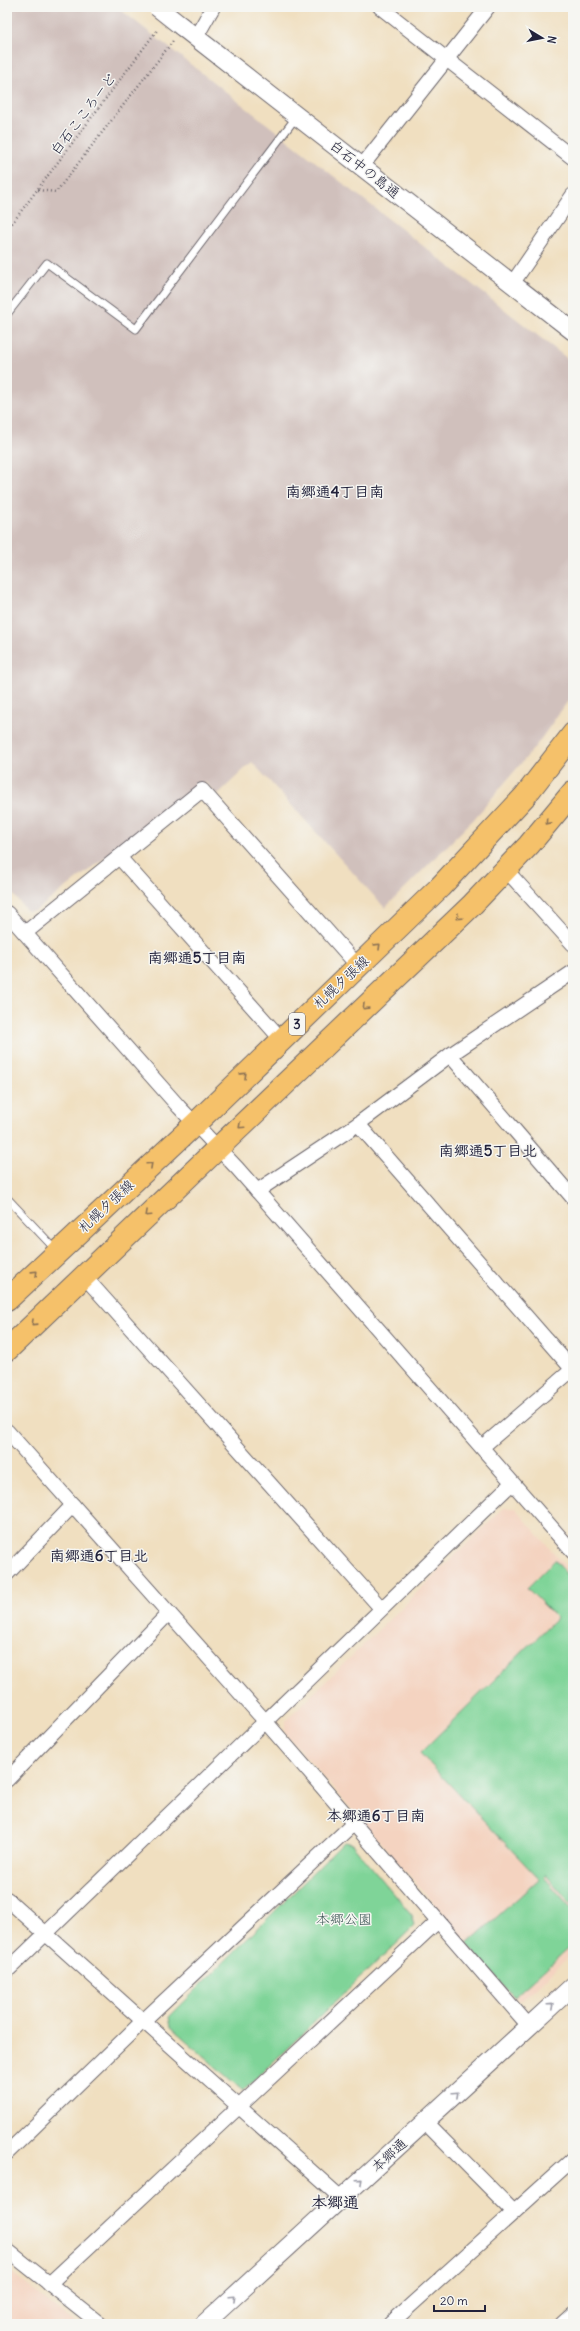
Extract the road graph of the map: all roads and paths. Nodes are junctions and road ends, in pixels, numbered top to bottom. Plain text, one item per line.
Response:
1 (213, 7) edge
2 (380, 7) edge
3 (488, 7) edge
4 (159, 15) edge
5 (187, 30) junction
6 (447, 59) junction
7 (297, 116) junction
8 (573, 158) edge
9 (362, 166) junction
10 (38, 190) junction
11 (573, 195) edge
12 (7, 230) edge
13 (512, 284) junction
14 (7, 314) edge
15 (573, 331) edge
16 (573, 734) edge
17 (573, 792) edge
18 (119, 857) junction
19 (506, 870) junction
20 (7, 913) edge
21 (25, 933) junction
22 (573, 944) edge
23 (358, 966) junction
24 (573, 972) edge
25 (281, 1039) junction
26 (450, 1055) junction
27 (195, 1124) junction
28 (358, 1124) junction
29 (216, 1148) junction
30 (257, 1191) junction
31 (573, 1196) edge
32 (7, 1198) edge
33 (57, 1252) junction
34 (83, 1276) junction
35 (7, 1300) edge
36 (7, 1350) edge
37 (573, 1369) edge
38 (7, 1431) edge
39 (482, 1447) junction
40 (512, 1482) junction
41 (73, 1506) junction
42 (573, 1552) edge
43 (7, 1574) edge
44 (381, 1608) junction
45 (169, 1613) junction
46 (264, 1721) junction
47 (7, 1780) edge
48 (354, 1824) junction
49 (7, 1899) edge
50 (438, 1921) junction
51 (45, 1933) junction
52 (7, 1971) edge
53 (573, 1986) edge
54 (143, 2021) junction
55 (529, 2026) junction
56 (238, 2106) junction
57 (425, 2122) junction
58 (7, 2153) edge
59 (573, 2159) edge
60 (341, 2198) junction
61 (514, 2212) junction
62 (7, 2250) edge
63 (49, 2284) junction
64 (573, 2314) edge
65 (100, 2324) edge
66 (204, 2324) edge
67 (390, 2324) edge
68 (562, 2324) edge

1 - 5 street
2 - 6 street
3 - 6 street
4 - 5 street, 白石中の島通, bridge
4 - 10 path, 白石こころーど
5 - 7 street, 白石中の島通
5 - 10 path
6 - 8 street
6 - 9 street
7 - 9 street, 白石中の島通
7 - 14 lane
9 - 13 street, 白石中の島通
10 - 12 path, 白石こころーど
11 - 13 street
13 - 15 street, 白石中の島通
23 -> 16 main road, 札幌夕張線 / 3
17 -> 19 main road
18 - 21 street
18 - 23 street
18 - 25 street
19 - 22 street
19 -> 29 main road
20 - 21 street
21 - 27 street
23 - 25 main road, 札幌夕張線 / 3
24 - 26 street
27 -> 25 main road, 札幌夕張線 / 3
26 - 28 street
26 - 31 street
27 - 29 street
33 -> 27 main road, 札幌夕張線 / 3
28 - 30 street
28 - 37 street
29 - 30 street
29 -> 34 main road
30 - 39 street
32 - 33 lane
35 -> 33 main road, 札幌夕張線 / 3
34 -> 36 main road
34 - 44 street
37 - 39 street
38 - 41 street
39 - 40 street
40 - 42 street
40 - 44 street
41 - 43 street
41 - 45 street
44 - 46 street
45 - 46 street
45 - 47 street
46 - 48 street
46 - 51 street
48 - 50 street
48 - 54 street
49 - 51 street
50 - 55 street
50 - 56 street
51 - 52 street
51 - 54 street
55 -> 53 street, 本郷通
54 - 56 street
54 - 58 street
57 -> 55 street, 本郷通
56 - 60 street
56 - 63 street
60 -> 57 street, 本郷通
57 - 61 street
59 - 61 street
66 -> 60 street, 本郷通
61 - 67 street
62 - 63 street
63 - 65 street
64 - 68 street

